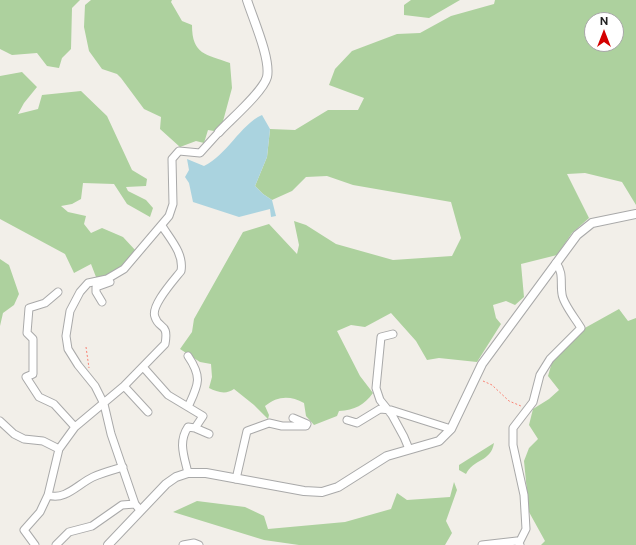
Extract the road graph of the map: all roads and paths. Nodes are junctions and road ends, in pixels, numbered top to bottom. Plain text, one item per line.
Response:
1 (247, 0) edge
2 (218, 132) joint
3 (636, 214) edge
4 (162, 226) junction
5 (556, 263) junction
6 (124, 269) junction
7 (58, 292) dead end
8 (102, 302) dead end
9 (393, 334) dead end
10 (86, 347) dead end
11 (188, 356) dead end
12 (144, 368) junction
13 (89, 369) dead end
14 (475, 378) junction
15 (124, 386) junction
16 (104, 404) junction
17 (188, 407) junction
18 (527, 409) junction
19 (386, 410) junction
20 (148, 412) dead end
21 (293, 418) dead end
22 (347, 420) dead end
23 (0, 421) edge
24 (75, 427) junction
25 (195, 428) junction
26 (451, 429) junction
27 (209, 434) dead end
28 (59, 449) junction
29 (409, 449) junction
30 (123, 467) junction
31 (188, 473) junction
32 (236, 479) junction
33 (48, 495) junction
34 (137, 507) junction
35 (520, 544) edge
36 (35, 545) edge
37 (56, 545) edge
38 (108, 545) edge
39 (183, 545) edge
40 (199, 545) edge
41 (482, 545) edge

1 - 2 street
2 - 4 street
3 - 5 street
4 - 6 street
4 - 12 street
5 - 14 street
5 - 18 street
6 - 8 street
6 - 16 street
7 - 24 street
9 - 19 street
10 - 13 path
11 - 17 street
12 - 15 street
12 - 17 street
14 - 18 path
14 - 26 street
15 - 16 street
15 - 20 street
16 - 24 street
16 - 30 street
17 - 25 street
18 - 35 street
19 - 22 street
19 - 26 street
19 - 29 street
21 - 32 street
23 - 28 street
24 - 28 street
25 - 27 street
25 - 31 street
26 - 29 street
28 - 33 street
29 - 32 street
30 - 33 street
30 - 34 street
31 - 32 street
31 - 34 street
33 - 36 street
34 - 37 street
34 - 38 street
35 - 41 street
39 - 40 street

